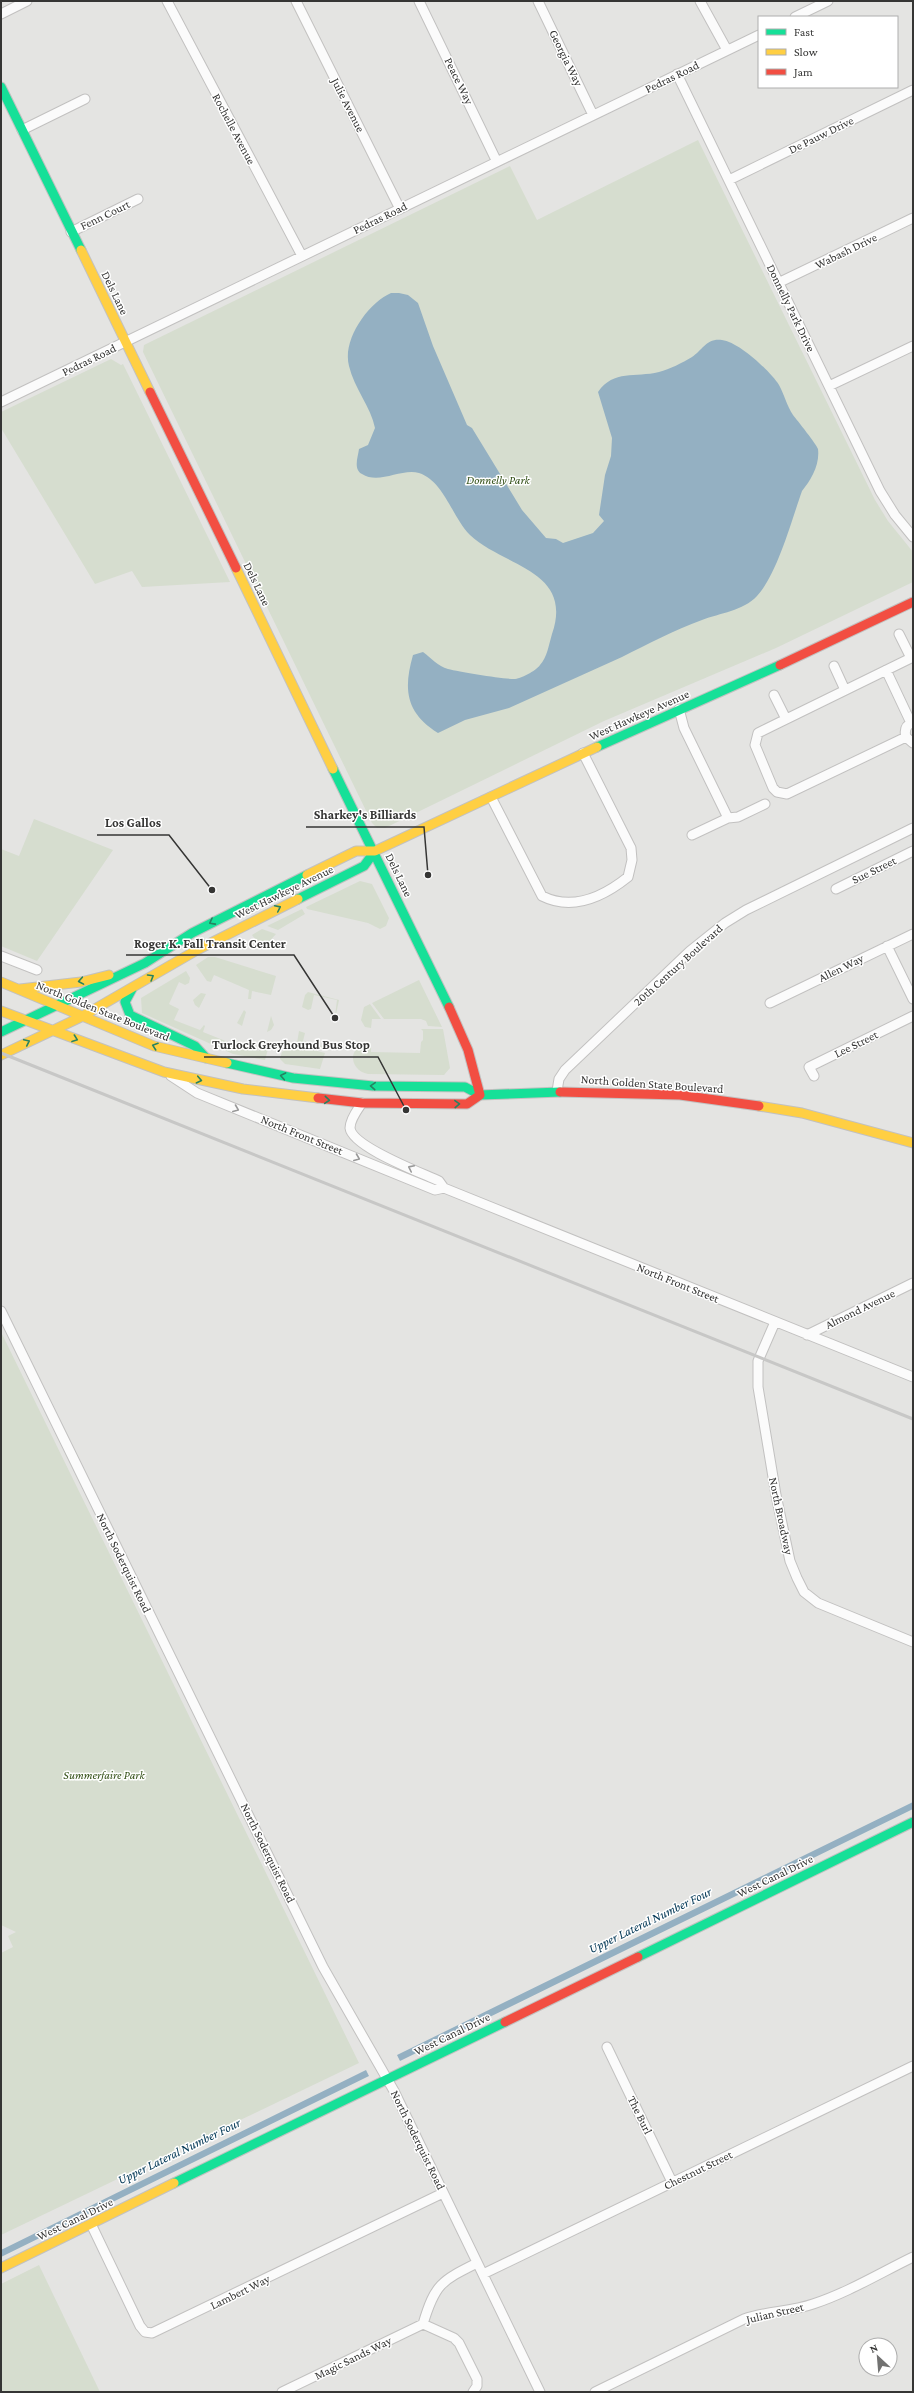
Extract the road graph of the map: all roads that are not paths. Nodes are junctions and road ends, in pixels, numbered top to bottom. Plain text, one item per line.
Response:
1 (27, 1) edge
2 (167, 1) edge
3 (296, 1) edge
4 (420, 1) edge
5 (538, 1) edge
6 (700, 1) edge
7 (828, 1) edge
8 (1, 14) edge
9 (797, 16) edge
10 (758, 34) edge
11 (727, 50) junction
12 (677, 74) junction
13 (1, 88) edge
14 (913, 90) edge
15 (85, 99) dead end
16 (593, 115) junction
17 (22, 130) junction
18 (497, 162) junction
19 (729, 180) junction
20 (138, 199) dead end
21 (400, 208) junction
22 (913, 218) edge
23 (71, 232) junction
24 (302, 256) junction
25 (778, 283) junction
26 (125, 342) junction
27 (913, 346) edge
28 (829, 386) junction
29 (1, 402) edge
30 (913, 537) edge
31 (913, 602) edge
32 (899, 634) dead end
33 (912, 658) edge
34 (834, 666) dead end
35 (886, 670) junction
36 (845, 690) junction
37 (774, 695) dead end
38 (679, 709) junction
39 (786, 719) junction
40 (912, 723) edge
41 (909, 740) edge
42 (583, 753) junction
43 (491, 797) junction
44 (765, 804) dead end
45 (728, 818) junction
46 (913, 828) edge
47 (692, 835) dead end
48 (375, 851) junction
49 (913, 851) edge
50 (836, 889) dead end
51 (913, 934) edge
52 (887, 946) junction
53 (1, 956) edge
54 (145, 963) junction
55 (37, 970) dead end
56 (1, 982) edge
57 (18, 989) junction
58 (132, 989) junction
59 (913, 999) edge
60 (770, 1003) dead end
61 (57, 1006) junction
62 (1, 1011) edge
63 (913, 1016) edge
64 (81, 1017) junction
65 (26, 1020) junction
66 (52, 1031) junction
67 (1, 1032) edge
68 (1, 1055) edge
69 (206, 1058) junction
70 (164, 1072) junction
71 (814, 1076) dead end
72 (557, 1091) junction
73 (480, 1095) junction
74 (362, 1103) junction
75 (913, 1143) edge
76 (444, 1188) junction
77 (913, 1283) edge
78 (1, 1311) edge
79 (775, 1322) junction
80 (807, 1335) junction
81 (913, 1377) edge
82 (913, 1642) edge
83 (913, 1822) edge
84 (607, 2047) dead end
85 (913, 2066) edge
86 (388, 2079) junction
87 (672, 2182) junction
88 (443, 2193) junction
89 (91, 2224) junction
90 (913, 2257) edge
91 (478, 2263) junction
92 (1, 2268) edge
93 (483, 2274) junction
94 (423, 2324) junction
95 (282, 2392) edge
96 (473, 2392) edge
97 (540, 2392) edge
98 (595, 2392) edge

1 - 8 street
2 - 24 street, Rochelle Avenue
3 - 21 street, Julie Avenue
4 - 18 street, Peace Way
5 - 16 street, Georgia Way
6 - 11 street
7 - 9 street
10 - 11 street, Pedras Road
11 - 12 street, Pedras Road
12 - 16 street, Pedras Road
12 - 19 street, Donnelly Park Drive
13 - 17 street, Dels Lane
14 - 19 street, De Pauw Drive
15 - 17 street
16 - 18 street, Pedras Road
17 - 23 street, Dels Lane
18 - 21 street, Pedras Road
19 - 25 street, Donnelly Park Drive
20 - 23 street, Fenn Court
21 - 24 street, Pedras Road
22 - 25 street, Wabash Drive
23 - 26 street, Dels Lane
24 - 26 street, Pedras Road
25 - 28 street, Donnelly Park Drive
26 - 29 street, Pedras Road
26 - 48 street, Dels Lane
27 - 28 street
28 - 30 street, Donnelly Park Drive
31 - 38 street, West Hawkeye Avenue
32 - 33 street
33 - 35 street
34 - 36 street
35 - 36 street
35 - 40 street
36 - 39 street
37 - 39 street
38 - 42 street, West Hawkeye Avenue
38 - 45 street
39 - 41 street
40 - 41 street
42 - 43 street, West Hawkeye Avenue
42 - 43 street
43 - 48 street, West Hawkeye Avenue
44 - 45 street
45 - 47 street
46 - 72 street, 20th Century Boulevard
48 -> 54 street, West Hawkeye Avenue
58 -> 48 street, West Hawkeye Avenue
48 - 73 street, Dels Lane
49 - 50 street, Sue Street
51 - 52 street, Allen Way
52 - 59 street
52 - 60 street, Allen Way
53 - 55 street
54 -> 57 street
54 - 61 street, West Hawkeye Avenue
56 - 57 street, North Golden State Boulevard
57 - 61 street, North Golden State Boulevard
58 - 64 street, West Hawkeye Avenue
58 - 69 street
61 - 64 street, North Golden State Boulevard
61 - 65 street, West Hawkeye Avenue
62 - 65 street, North Golden State Boulevard
63 - 71 street, Lee Street
64 - 66 street, West Hawkeye Avenue
69 -> 64 street, North Golden State Boulevard
65 - 66 street, North Golden State Boulevard
65 - 67 street, West Hawkeye Avenue
68 -> 66 street, West Hawkeye Avenue
66 -> 70 street, North Golden State Boulevard
73 -> 69 street, North Golden State Boulevard
70 -> 74 street, North Golden State Boulevard
70 -> 76 street, North Front Street
72 - 73 street, North Golden State Boulevard
72 - 75 street, North Golden State Boulevard
74 -> 73 street, North Golden State Boulevard
76 -> 74 street, North Front Street
76 - 79 street, North Front Street
77 - 80 street, Almond Avenue
78 - 86 street, North Soderquist Road
79 - 80 street, North Front Street
79 - 82 street, North Broadway
80 - 81 street, North Front Street
83 - 86 street, West Canal Drive
84 - 87 street, The Burl
85 - 87 street, Chestnut Street
86 - 88 street, North Soderquist Road
86 - 89 street, West Canal Drive
87 - 93 street, Chestnut Street
88 - 89 street, Lambert Way
88 - 91 street, North Soderquist Road
89 - 92 street, West Canal Drive
90 - 98 street, Julian Street
91 - 93 street, North Soderquist Road
91 - 94 street
93 - 97 street, North Soderquist Road
94 - 95 street, Magic Sands Way
94 - 96 street

